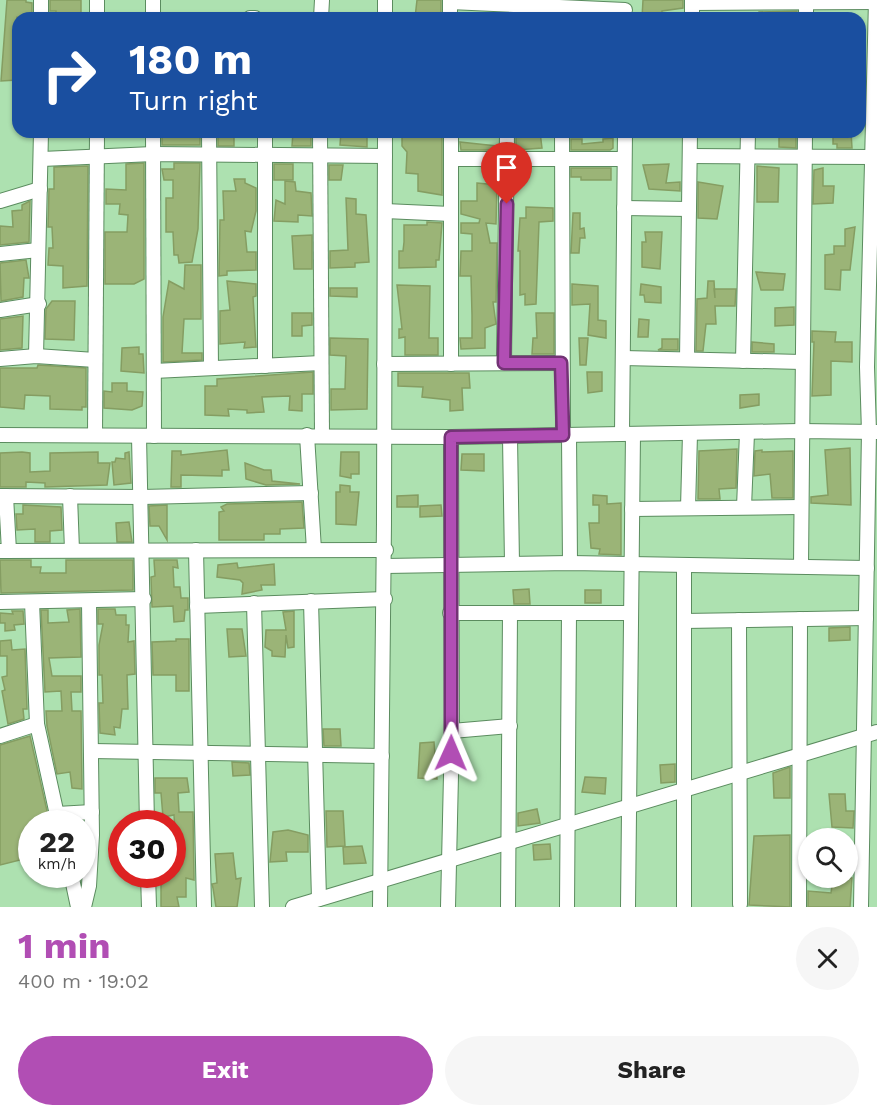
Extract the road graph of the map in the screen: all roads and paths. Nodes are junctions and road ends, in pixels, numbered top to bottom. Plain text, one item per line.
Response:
1 (450, 1) edge
2 (876, 1) edge
3 (692, 2) edge
4 (751, 3) junction
5 (806, 3) junction
6 (625, 9) edge
7 (505, 11) edge
8 (534, 12) edge
9 (579, 12) edge
10 (750, 12) edge
11 (806, 12) edge
12 (42, 138) edge
13 (97, 138) edge
14 (153, 138) edge
15 (209, 138) edge
16 (265, 138) edge
17 (320, 138) edge
18 (385, 138) edge
19 (451, 138) edge
20 (507, 138) edge
21 (562, 138) edge
22 (625, 138) edge
23 (690, 138) edge
24 (748, 138) edge
25 (805, 138) edge
26 (153, 154) junction
27 (208, 155) junction
28 (265, 155) junction
29 (320, 155) junction
30 (385, 156) junction
31 (690, 156) junction
32 (747, 156) junction
33 (97, 157) junction
34 (804, 157) junction
35 (873, 157) junction
36 (42, 159) junction
37 (451, 159) junction
38 (508, 159) junction
39 (562, 159) junction
40 (624, 159) junction
41 (40, 189) junction
42 (0, 201) edge
43 (624, 208) junction
44 (689, 209) junction
45 (385, 211) junction
46 (875, 213) edge
47 (451, 214) junction
48 (38, 250) junction
49 (0, 254) edge
50 (39, 304) junction
51 (0, 310) edge
52 (36, 356) junction
53 (623, 357) junction
54 (0, 359) edge
55 (687, 359) junction
56 (95, 360) junction
57 (743, 361) junction
58 (321, 363) junction
59 (504, 363) junction
60 (561, 363) junction
61 (802, 363) junction
62 (384, 364) junction
63 (451, 364) junction
64 (265, 366) junction
65 (872, 367) edge
66 (212, 368) junction
67 (154, 371) junction
68 (800, 431) junction
69 (873, 432) edge
70 (628, 433) junction
71 (747, 433) junction
72 (690, 434) junction
73 (0, 435) edge
74 (95, 435) junction
75 (314, 435) junction
76 (383, 435) junction
77 (566, 435) junction
78 (139, 436) junction
79 (154, 436) junction
80 (451, 437) junction
81 (510, 437) junction
82 (311, 493) junction
83 (872, 493) edge
84 (3, 496) edge
85 (70, 496) junction
86 (142, 497) junction
87 (744, 507) junction
88 (800, 507) junction
89 (688, 508) junction
90 (632, 509) junction
91 (872, 538) edge
92 (72, 550) junction
93 (143, 550) junction
94 (196, 550) junction
95 (314, 550) junction
96 (386, 550) junction
97 (4, 551) edge
98 (570, 563) junction
99 (451, 564) junction
100 (512, 564) junction
101 (632, 565) junction
102 (684, 565) junction
103 (385, 566) junction
104 (801, 566) junction
105 (867, 568) junction
106 (872, 594) edge
107 (385, 599) junction
108 (144, 600) junction
109 (311, 601) junction
110 (0, 602) edge
111 (32, 602) junction
112 (89, 602) junction
113 (254, 603) junction
114 (198, 606) junction
115 (450, 613) junction
116 (510, 613) junction
117 (569, 613) junction
118 (631, 613) junction
119 (866, 618) junction
120 (800, 619) junction
121 (739, 620) junction
122 (684, 621) junction
123 (37, 724) junction
124 (510, 726) junction
125 (452, 731) junction
126 (870, 733) edge
127 (0, 736) edge
128 (92, 751) junction
129 (146, 753) junction
130 (201, 754) junction
131 (258, 754) junction
132 (800, 754) junction
133 (315, 755) junction
134 (382, 756) junction
135 (738, 773) junction
136 (684, 789) junction
137 (629, 805) junction
138 (862, 807) junction
139 (877, 808) edge
140 (56, 810) edge
141 (92, 810) edge
142 (147, 810) edge
143 (567, 824) junction
144 (508, 843) junction
145 (448, 860) junction
146 (381, 881) junction
147 (74, 888) edge
148 (87, 888) edge
149 (148, 888) edge
150 (319, 899) junction
151 (740, 904) dead end
152 (78, 907) edge
153 (84, 907) edge
154 (149, 907) edge
155 (204, 907) edge
156 (262, 907) edge
157 (293, 907) edge
158 (380, 907) edge
159 (448, 907) edge
160 (508, 907) edge
161 (567, 907) edge
162 (628, 907) edge
163 (684, 907) edge
164 (799, 907) edge
165 (861, 907) edge

1 - 7 street
2 - 5 street
2 - 35 street
3 - 4 street
4 - 5 street
4 - 10 street
5 - 11 street
6 - 9 street
7 - 8 street
12 - 36 street
13 - 33 street
14 - 26 street
15 - 27 street
16 - 28 street
17 - 29 street
18 - 30 street
19 - 37 street
20 - 38 street
21 - 39 street
22 - 40 street
23 - 31 street
24 - 32 street
25 - 34 street
26 - 27 street
26 - 33 street
26 - 67 street
27 - 28 street
27 - 66 street
28 - 29 street
28 - 64 street
29 - 30 street
29 - 58 street
30 - 45 street
31 - 32 street
31 - 44 street
32 - 34 street
32 - 57 street
33 - 36 street
33 - 56 street
34 - 35 street
34 - 61 street
35 - 46 street
36 - 41 street
37 - 38 street
37 - 47 street
38 - 39 street
38 - 59 street
39 - 40 street
39 - 60 street
40 - 43 street
41 - 42 street
41 - 48 street
43 - 44 street
43 - 53 street
44 - 55 street
45 - 47 street
45 - 62 street
46 - 65 street
47 - 63 street
48 - 49 street
48 - 50 street
50 - 51 street
50 - 52 street
52 - 54 street
52 - 56 street
53 - 55 street
53 - 70 street
55 - 57 street
56 - 74 street
57 - 61 street
58 - 64 street
58 - 75 street
59 - 60 street
59 - 63 street
60 - 77 street
61 - 68 street
62 - 63 street
62 - 76 street
64 - 66 street
65 - 69 street
66 - 67 street
67 - 79 street
68 - 69 street
68 - 71 street
68 - 88 street
69 - 83 street
70 - 72 street
70 - 77 street
70 - 90 street
71 - 72 street
71 - 87 street
72 - 89 street
73 - 74 street
74 - 78 street
75 - 76 street
75 - 79 street
75 - 82 street
76 - 80 street
76 - 96 street
77 - 81 street
77 - 98 street
78 - 79 street
78 - 86 street
80 - 81 street
80 - 99 street
81 - 100 street
82 - 86 street
82 - 95 street
83 - 91 street
84 - 85 street
84 - 97 street
85 - 86 street
85 - 92 street
86 - 93 street
87 - 88 street
87 - 89 street
88 - 104 street
89 - 90 street
90 - 101 street
91 - 105 street
92 - 93 street
92 - 97 street
93 - 94 street
93 - 108 street
94 - 95 street
94 - 114 street
95 - 96 street
96 - 103 street
98 - 100 street
98 - 101 street
99 - 100 street
99 - 103 street
99 - 115 street
101 - 102 street
101 - 118 street
102 - 104 street
102 - 122 street
103 - 107 street
104 - 105 street
105 - 106 street
106 - 119 street
107 - 109 street
107 - 134 street
108 - 112 street
108 - 129 street
109 - 113 street
109 - 133 street
110 - 111 street
111 - 112 street
111 - 123 street
112 - 128 street
113 - 114 street
113 - 131 street
114 - 130 street
115 - 116 street
115 - 125 street
116 - 117 street
116 - 124 street
117 - 118 street
117 - 143 street
118 - 137 street
119 - 120 street
119 - 126 street
120 - 121 street
120 - 132 street
121 - 122 street
121 - 135 street
122 - 136 street
123 - 127 street
123 - 140 street
124 - 125 street
124 - 144 street
125 - 145 street
126 - 132 street
126 - 138 street
128 - 129 street
128 - 141 street
129 - 130 street
129 - 142 street
130 - 131 street
130 - 155 street
131 - 133 street
131 - 156 street
132 - 135 street
132 - 164 street
133 - 134 street
133 - 150 street
134 - 146 street
135 - 136 street
135 - 151 street
136 - 137 street
136 - 163 street
137 - 143 street
137 - 162 street
138 - 139 street
138 - 165 street
143 - 144 street
143 - 161 street
144 - 145 street
144 - 160 street
145 - 146 street
145 - 159 street
146 - 150 street
146 - 158 street
147 - 152 street
148 - 153 street
149 - 154 street
150 - 157 street

